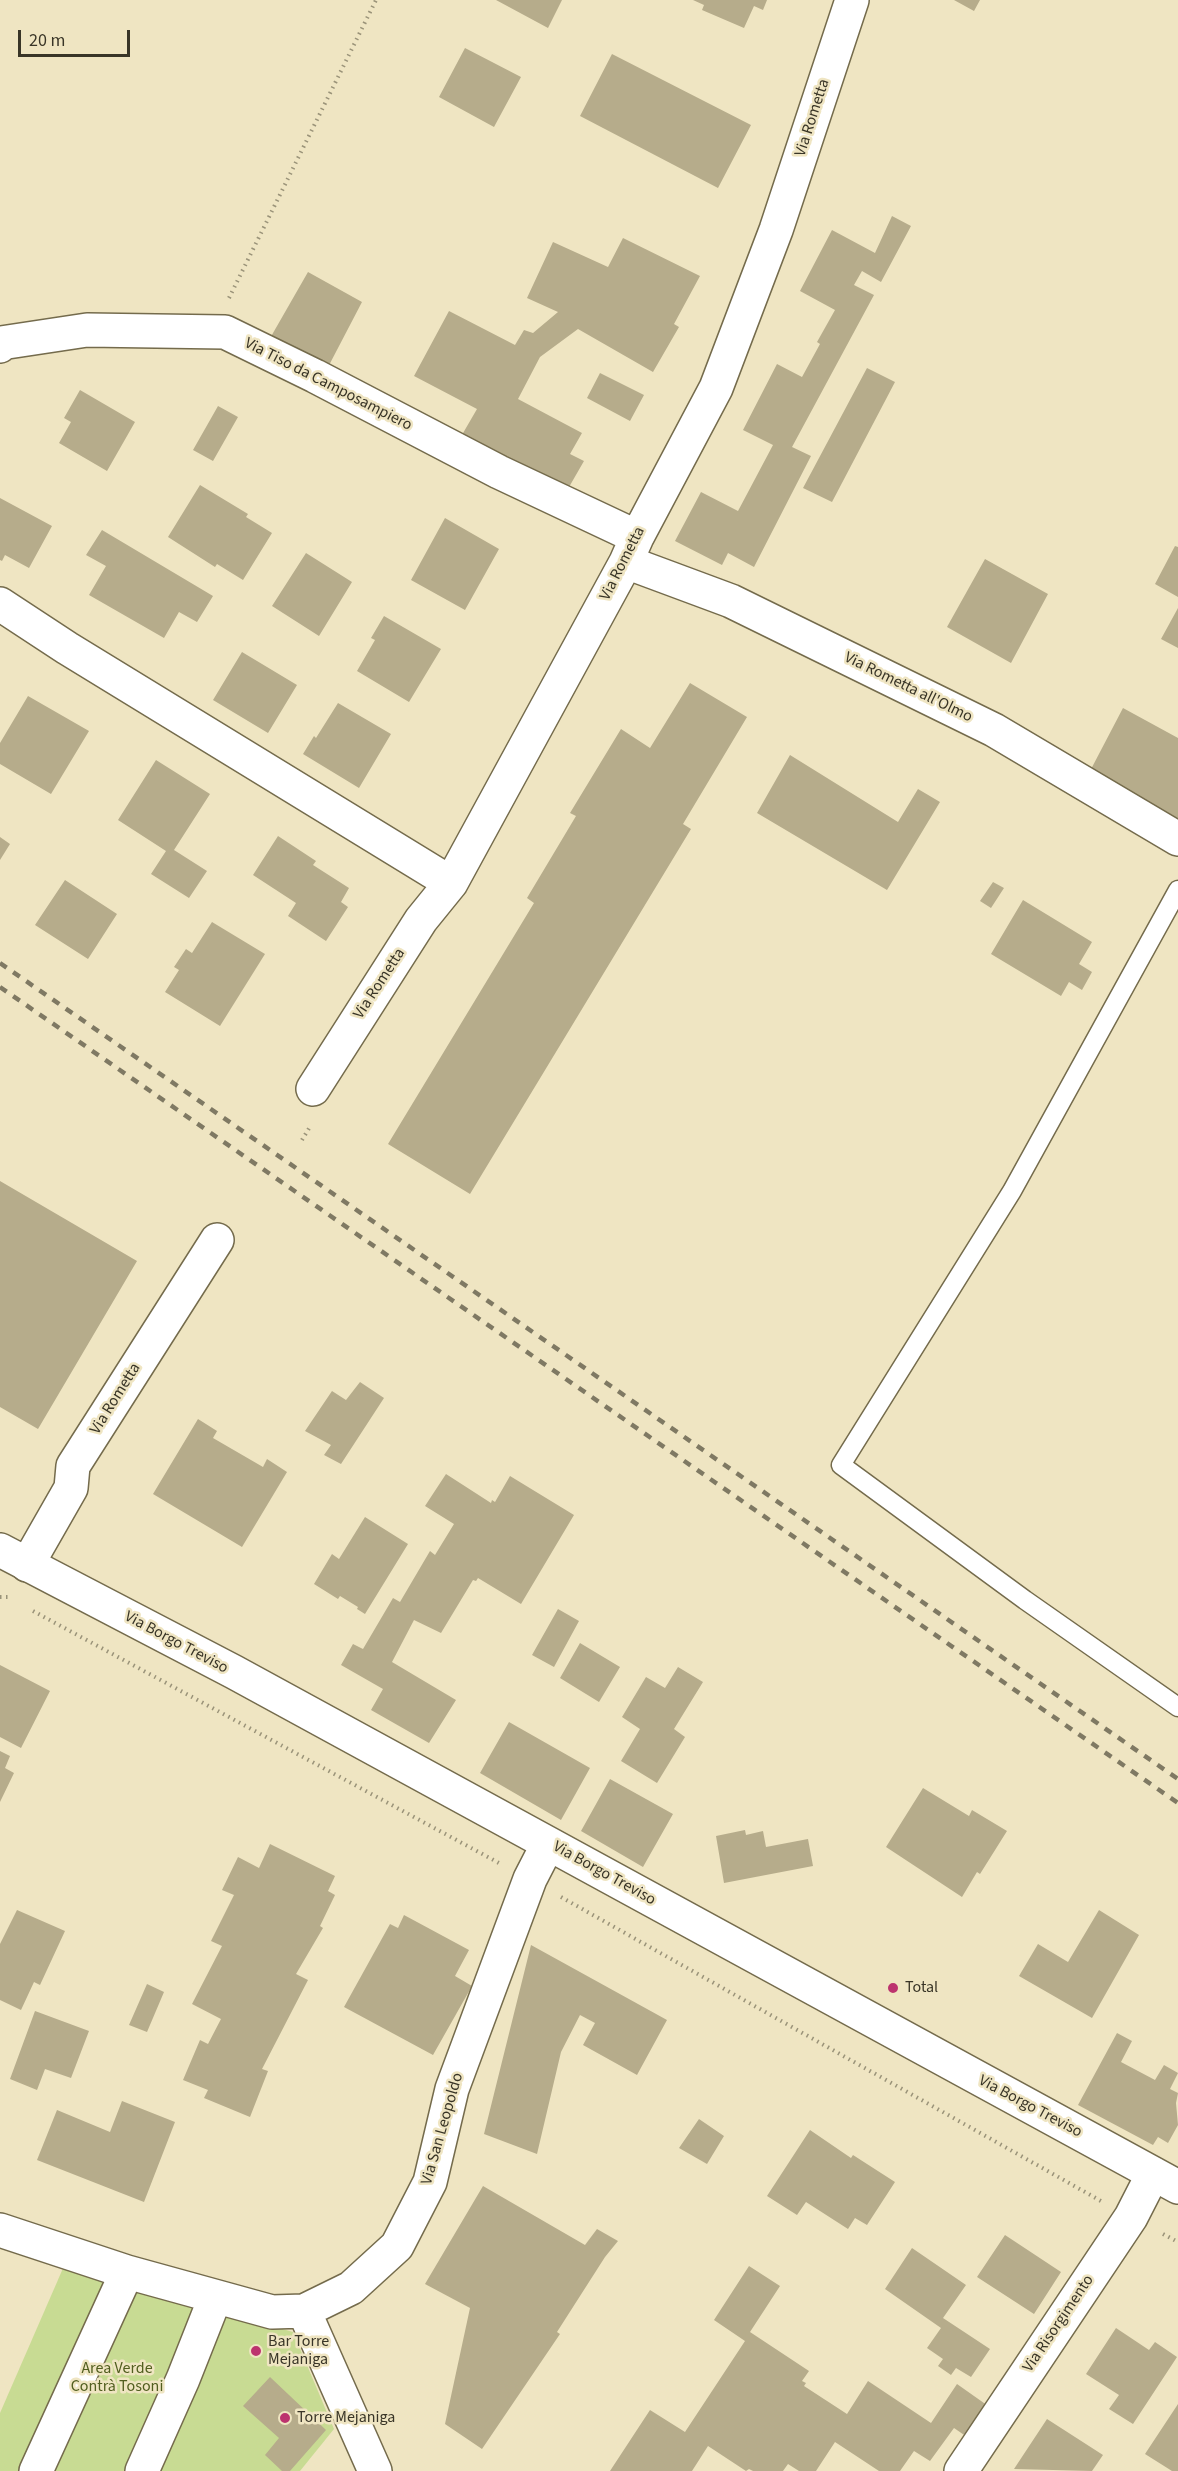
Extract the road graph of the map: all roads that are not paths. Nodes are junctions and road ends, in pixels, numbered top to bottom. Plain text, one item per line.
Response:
1 (852, 0) edge
2 (0, 346) edge
3 (631, 549) junction
4 (0, 604) edge
5 (1178, 839) edge
6 (451, 884) junction
7 (1178, 890) edge
8 (313, 1089) dead end
9 (217, 1240) dead end
10 (14, 1557) edge
11 (1178, 1707) edge
12 (548, 1844) junction
13 (1166, 2180) edge
14 (0, 2230) edge
15 (127, 2272) junction
16 (215, 2298) junction
17 (304, 2312) junction
18 (36, 2471) edge
19 (142, 2471) edge
20 (375, 2471) edge
21 (961, 2471) edge

1 - 3 street, Via Rometta
2 - 3 street, Via Tiso da Camposampiero
3 - 5 street, Via Rometta all'Olmo
3 - 6 street, Via Rometta
4 - 6 street
6 - 8 street, Via Rometta
7 - 11 lane
9 - 10 street, Via Rometta
10 - 12 street, Via Borgo Treviso
12 - 13 street, Via Borgo Treviso
12 - 17 street, Via San Leopoldo
13 - 21 street, Via Risorgimento
14 - 15 street, Via San Leopoldo
15 - 16 street, Via San Leopoldo
15 - 18 street
16 - 17 street, Via San Leopoldo
16 - 19 street
17 - 20 street

